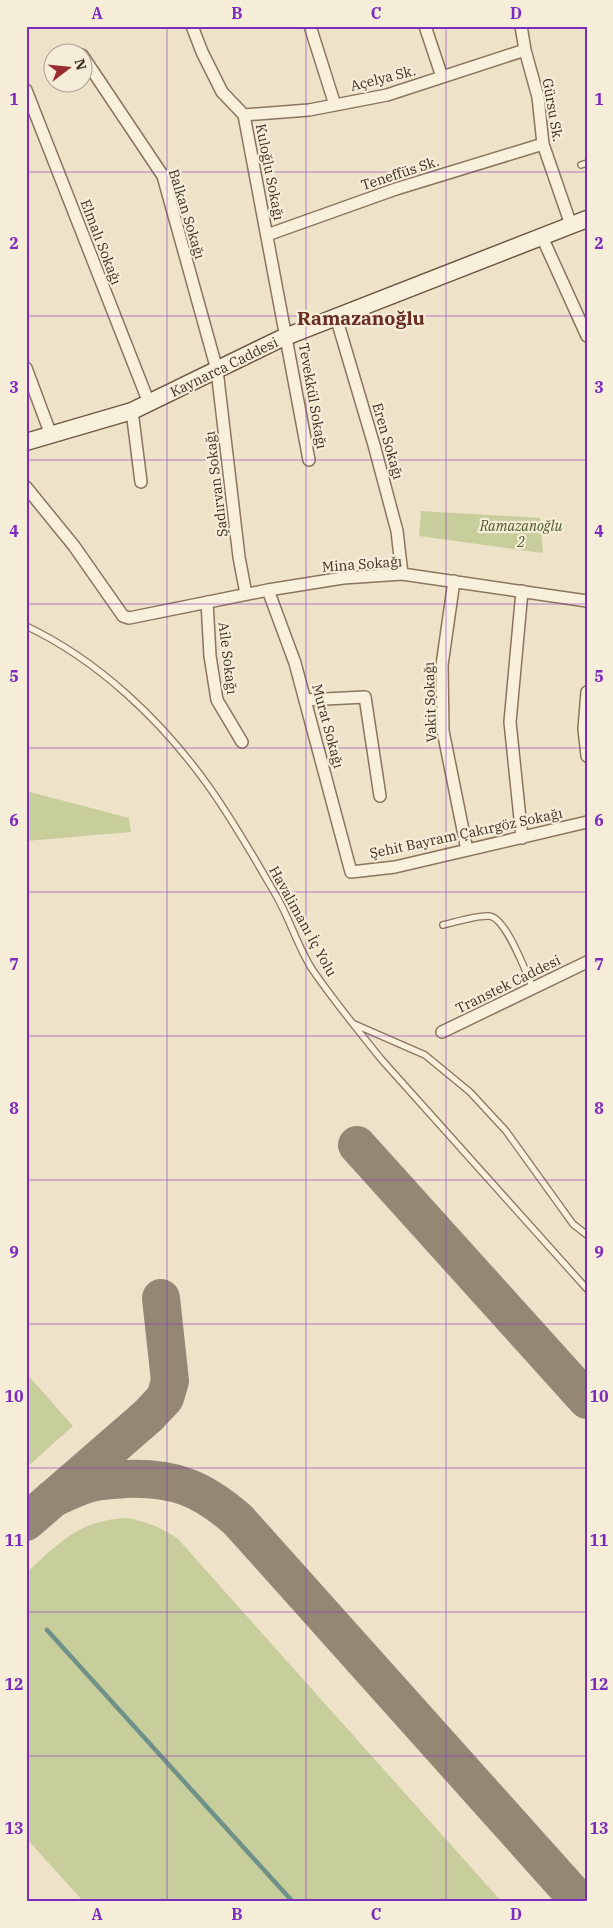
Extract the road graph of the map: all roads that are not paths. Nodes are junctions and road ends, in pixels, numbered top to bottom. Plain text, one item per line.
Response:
1 (192, 26) edge
2 (310, 26) edge
3 (425, 26) edge
4 (521, 26) edge
5 (525, 50) junction
6 (92, 70) edge
7 (442, 77) junction
8 (26, 90) edge
9 (335, 105) junction
10 (244, 115) junction
11 (543, 144) junction
12 (587, 219) edge
13 (571, 225) junction
14 (267, 235) junction
15 (542, 237) junction
16 (336, 317) junction
17 (587, 336) edge
18 (287, 337) junction
19 (26, 368) edge
20 (218, 370) junction
21 (149, 404) junction
22 (132, 411) junction
23 (51, 435) junction
24 (26, 442) edge
25 (309, 460) dead end
26 (141, 482) dead end
27 (26, 487) edge
28 (402, 574) junction
29 (454, 581) junction
30 (268, 590) junction
31 (522, 591) junction
32 (246, 594) junction
33 (587, 600) edge
34 (207, 602) junction
35 (26, 626) edge
36 (587, 692) edge
37 (305, 700) junction
38 (242, 742) dead end
39 (587, 756) edge
40 (380, 796) dead end
41 (587, 822) edge
42 (522, 838) junction
43 (468, 850) junction
44 (351, 872) joint
45 (443, 925) dead end
46 (587, 962) edge
47 (533, 988) junction
48 (352, 1024) junction
49 (442, 1032) dead end
50 (587, 1235) edge
51 (587, 1289) edge

1 - 10 street, Kuloğlu Sokağı
2 - 9 street
3 - 7 street
4 - 5 street, Gürsu Sk.
5 - 7 street, Açelya Sk.
5 - 11 street, Gürsu Sk.
6 - 20 street, Balkan Sokağı
7 - 9 street, Açelya Sk.
8 - 21 street, Elmalı Sokağı
9 - 10 street, Açelya Sk.
10 - 14 street, Kuloğlu Sokağı
11 - 13 street, Gürsu Sk.
11 - 14 street, Teneffüs Sk.
12 - 13 main road, Kaynarca Caddesi
13 - 15 main road, Kaynarca Caddesi
14 - 18 street, Kuloğlu Sokağı
15 - 16 main road, Kaynarca Caddesi
15 - 17 street
16 - 18 main road, Kaynarca Caddesi
16 - 28 street, Eren Sokağı
18 - 20 main road, Kaynarca Caddesi
18 - 25 street, Tevekkül Sokağı
19 - 23 street
20 - 21 main road, Kaynarca Caddesi
20 - 32 street, Şadırvan Sokağı
21 - 22 main road, Kaynarca Caddesi
22 - 23 main road, Kaynarca Caddesi
22 - 26 street
23 - 24 main road, Kaynarca Caddesi
27 - 34 street, Mina Sokağı
28 - 29 street, Mina Sokağı
28 - 30 street, Mina Sokağı
29 - 31 street, Mina Sokağı
29 - 43 street, Vakit Sokağı
30 - 32 street, Mina Sokağı
30 - 37 street, Murat Sokağı
31 - 33 street, Mina Sokağı
31 - 42 street
32 - 34 street, Mina Sokağı
34 - 38 street, Aile Sokağı
35 - 48 lane, Havalimanı İç Yolu
36 - 39 street
37 - 40 street
37 - 44 street, Murat Sokağı
41 - 42 street, Şehit Bayram Çakırgöz Sokağı
42 - 43 street, Şehit Bayram Çakırgöz Sokağı
43 - 44 street, Şehit Bayram Çakırgöz Sokağı
45 - 47 lane
46 - 47 street, Transtek Caddesi
47 - 49 street, Transtek Caddesi
48 - 50 lane
48 - 51 lane, Havalimanı İç Yolu

